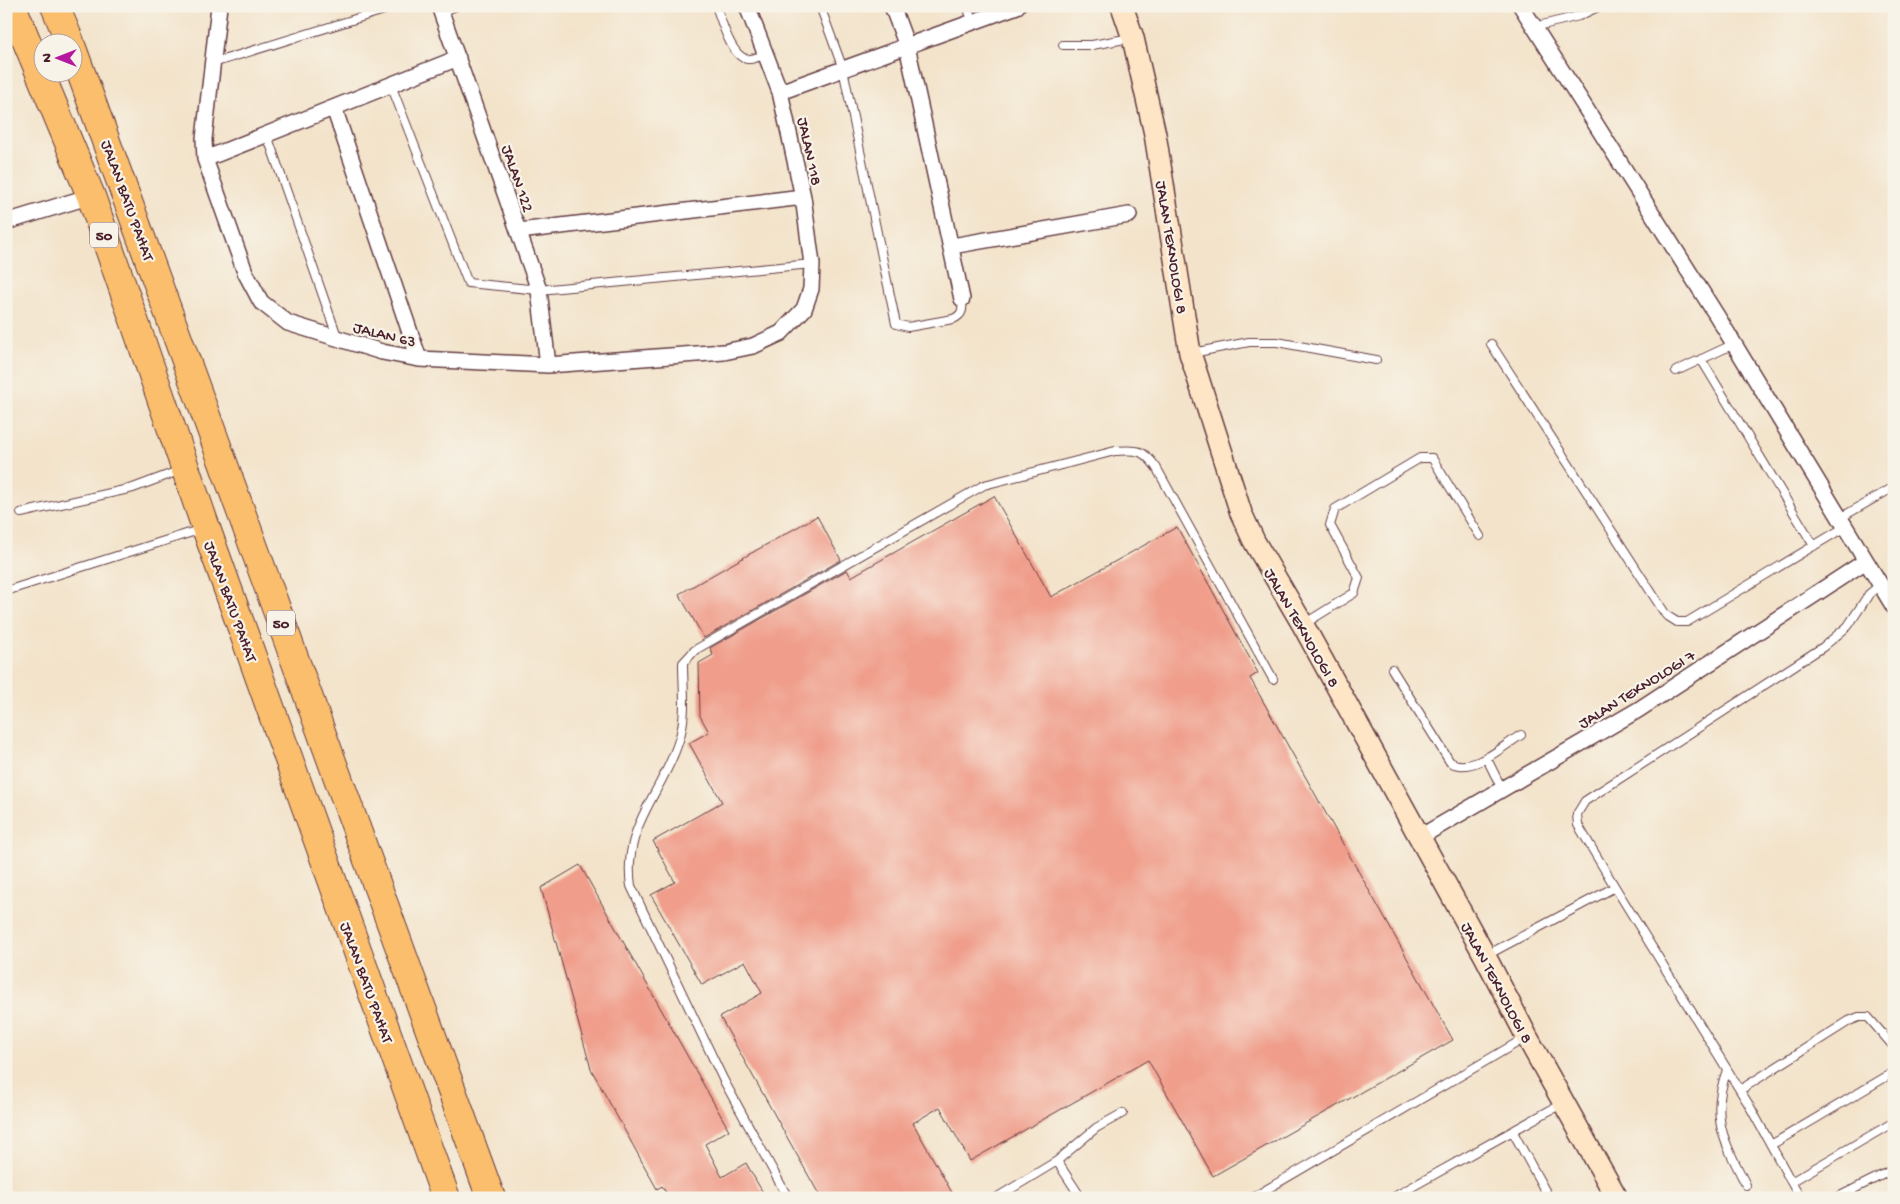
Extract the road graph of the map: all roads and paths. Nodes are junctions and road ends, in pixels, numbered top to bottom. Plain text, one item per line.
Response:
1 (12, 6) edge
2 (55, 6) edge
3 (220, 6) edge
4 (397, 6) edge
5 (456, 6) edge
6 (716, 6) edge
7 (747, 6) edge
8 (820, 6) edge
9 (892, 6) edge
10 (967, 6) edge
11 (1017, 6) edge
12 (1122, 6) edge
13 (1521, 6) edge
14 (1600, 6) edge
15 (440, 9) edge
16 (973, 23) junction
17 (1534, 28) junction
18 (66, 32) edge
19 (1133, 38) junction
20 (1063, 45) dead end
21 (907, 46) junction
22 (766, 54) junction
23 (458, 58) junction
24 (212, 63) junction
25 (843, 69) junction
26 (82, 75) edge
27 (391, 85) junction
28 (780, 92) junction
29 (334, 108) junction
30 (267, 135) junction
31 (205, 159) junction
32 (91, 196) junction
33 (803, 197) junction
34 (1129, 214) dead end
35 (6, 222) edge
36 (519, 231) junction
37 (952, 246) junction
38 (812, 264) junction
39 (539, 290) junction
40 (962, 299) joint
41 (804, 309) joint
42 (338, 339) junction
43 (1491, 344) dead end
44 (1734, 344) junction
45 (1190, 353) junction
46 (1701, 359) junction
47 (419, 360) junction
48 (1376, 360) dead end
49 (548, 364) junction
50 (1676, 371) dead end
51 (185, 468) junction
52 (1894, 487) edge
53 (21, 514) dead end
54 (1843, 522) junction
55 (206, 528) junction
56 (1480, 536) dead end
57 (1814, 546) junction
58 (1866, 561) junction
59 (1880, 585) junction
60 (6, 591) edge
61 (1893, 605) edge
62 (1303, 625) junction
63 (1392, 669) dead end
64 (1273, 679) dead end
65 (1522, 735) dead end
66 (1486, 757) junction
67 (1502, 789) junction
68 (1420, 837) junction
69 (1615, 887) junction
70 (1485, 956) junction
71 (1526, 1037) junction
72 (1894, 1047) edge
73 (1727, 1070) junction
74 (1894, 1072) edge
75 (1740, 1090) junction
76 (1563, 1103) junction
77 (1123, 1113) dead end
78 (1894, 1122) edge
79 (1513, 1132) junction
80 (1771, 1145) junction
81 (1057, 1161) junction
82 (1894, 1169) edge
83 (1791, 1182) junction
84 (1746, 1185) dead end
85 (446, 1198) edge
86 (491, 1198) edge
87 (788, 1198) edge
88 (996, 1198) edge
89 (1081, 1198) edge
90 (1252, 1198) edge
91 (1392, 1198) edge
92 (1549, 1198) edge
93 (1617, 1198) edge
94 (1800, 1198) edge
95 (1836, 1198) edge

1 - 32 highway, JALAN BATU PAHAT / 50
2 - 18 highway
3 - 24 street, JALAN 63
4 - 24 lane
5 - 15 lane
6 - 22 lane
7 - 22 street, JALAN 118
8 - 25 lane
9 - 21 street
10 - 16 lane
11 - 16 street
12 - 19 street, JALAN TEKNOLOGI 8
13 - 17 street
14 - 17 lane
15 - 23 street, JALAN 122
16 - 21 street
17 - 44 street
19 - 20 lane
19 - 45 street, JALAN TEKNOLOGI 8
21 - 25 street
21 - 37 street
22 - 28 street, JALAN 118
23 - 27 street
23 - 36 street, JALAN 122
24 - 31 street, JALAN 63
25 - 28 street
25 - 40 lane
26 - 86 highway, JALAN BATU PAHAT / 50
27 - 29 street
27 - 39 lane
28 - 33 street, JALAN 118
29 - 30 street
29 - 47 street
30 - 31 street
30 - 42 lane
31 - 42 street, JALAN 63
32 - 35 street
32 - 51 highway, JALAN BATU PAHAT / 50
33 - 36 street
33 - 38 street, JALAN 118
34 - 37 street
36 - 39 street, JALAN 122
37 - 40 street
38 - 39 lane
38 - 41 street, JALAN 118
39 - 49 street, JALAN 122
41 - 49 street, JALAN 63
42 - 47 street, JALAN 63
43 - 57 lane
44 - 46 lane
44 - 54 street
45 - 48 lane
45 - 62 street, JALAN TEKNOLOGI 8
46 - 50 lane
46 - 57 lane
47 - 49 street, JALAN 63
51 - 53 lane
51 - 55 highway, JALAN BATU PAHAT / 50
52 - 54 lane
54 - 57 lane
54 - 58 street
55 - 60 lane
55 - 85 highway, JALAN BATU PAHAT / 50
56 - 62 lane
58 - 59 street
58 - 67 street, JALAN TEKNOLOGI 7
59 - 61 street
59 - 69 lane
62 - 68 street, JALAN TEKNOLOGI 8
63 - 66 lane
64 - 87 lane
65 - 66 lane
66 - 67 lane
67 - 68 street, JALAN TEKNOLOGI 7
68 - 70 street, JALAN TEKNOLOGI 8
69 - 70 lane
69 - 73 lane
70 - 71 street, JALAN TEKNOLOGI 8
71 - 76 street, JALAN TEKNOLOGI 8
71 - 90 lane
72 - 75 lane
73 - 75 lane
73 - 84 lane
74 - 80 lane
75 - 80 lane
76 - 79 lane
76 - 93 street, JALAN TEKNOLOGI 8
77 - 81 lane
78 - 83 lane
79 - 91 lane
79 - 92 lane
80 - 83 lane
81 - 88 lane
81 - 89 lane
82 - 95 lane
83 - 94 lane

